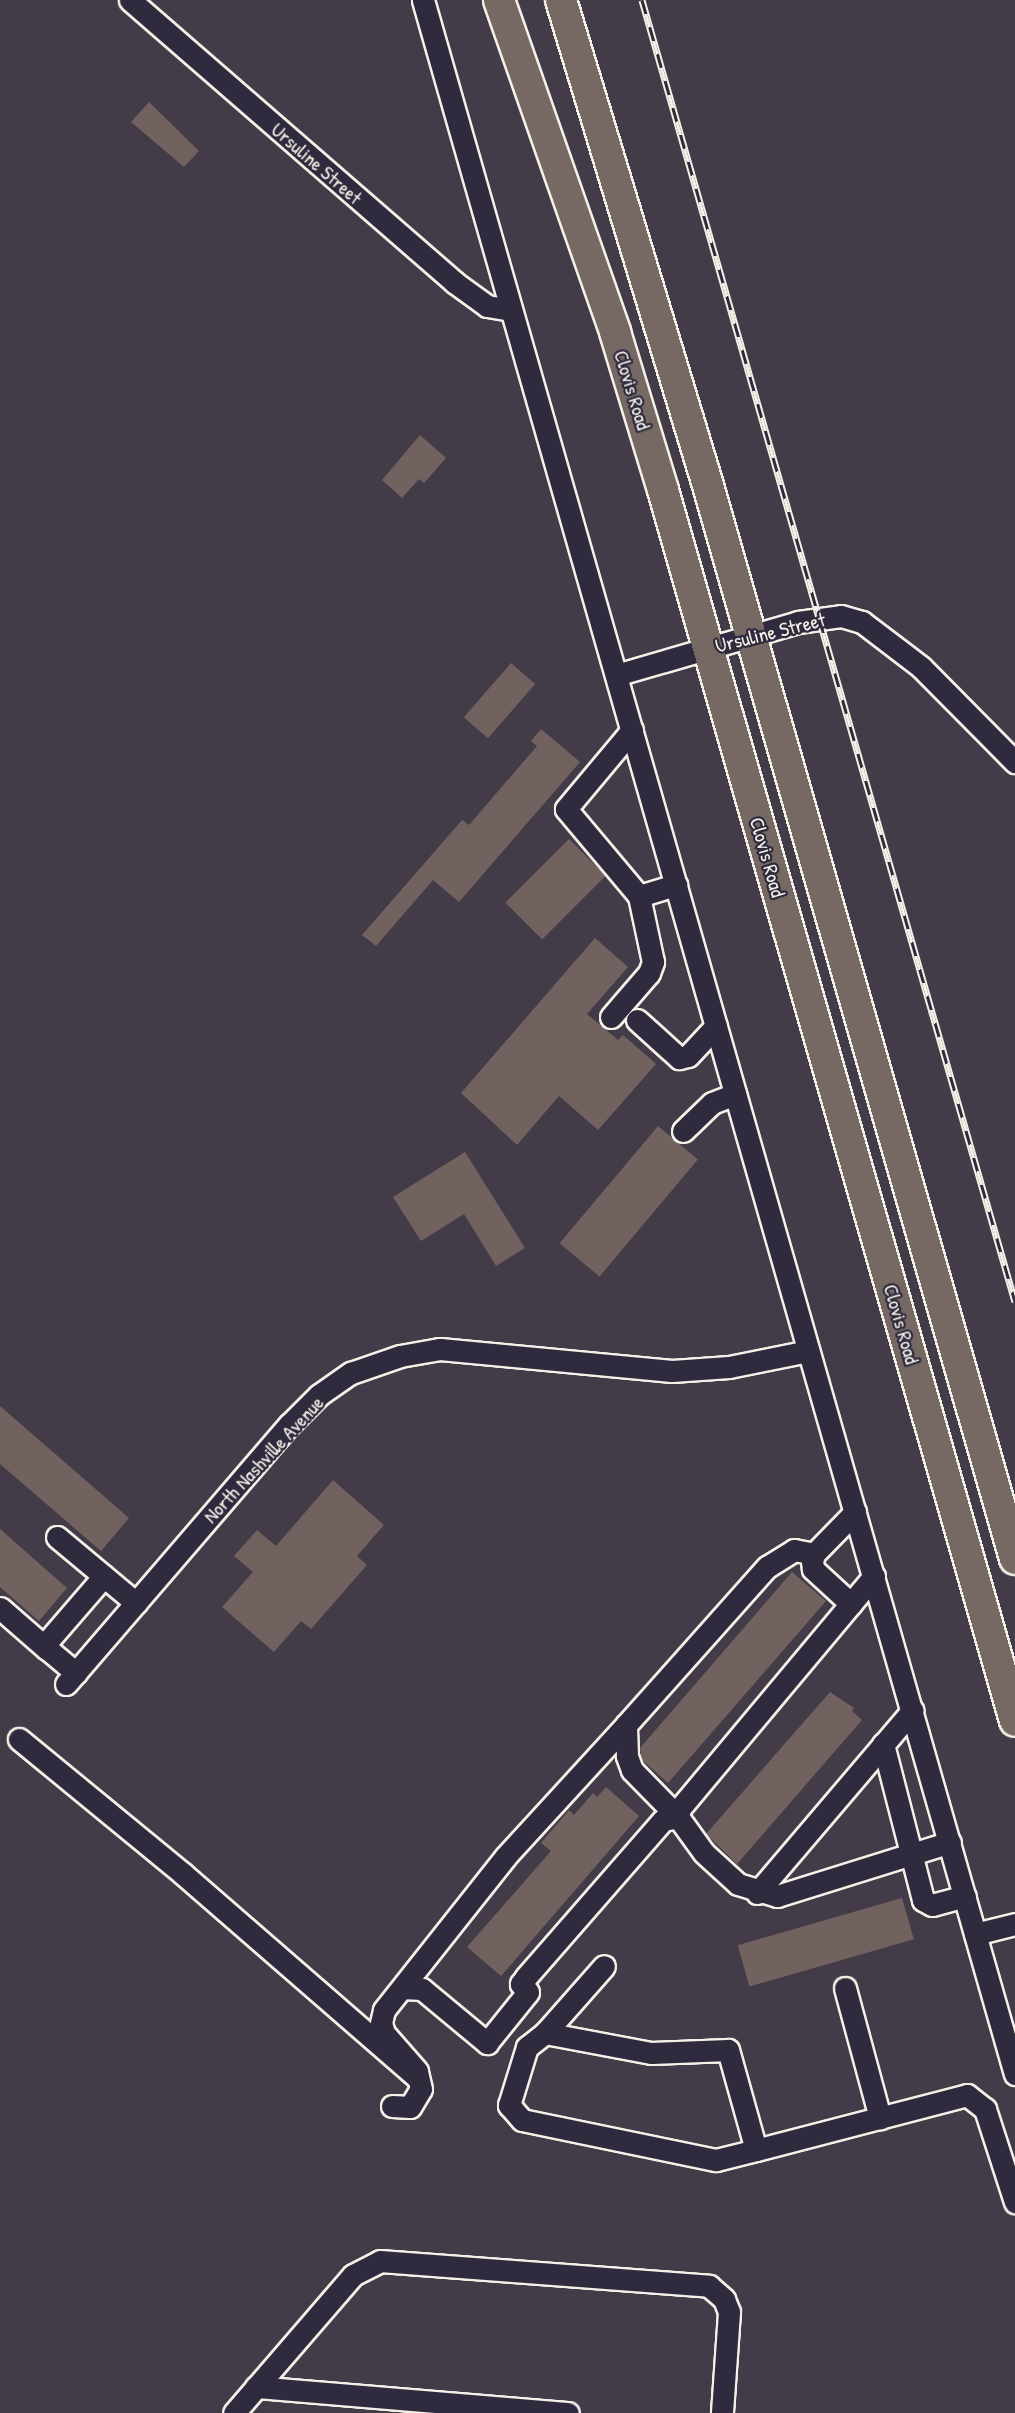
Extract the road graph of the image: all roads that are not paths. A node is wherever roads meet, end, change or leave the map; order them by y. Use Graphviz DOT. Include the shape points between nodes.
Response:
graph roads {
  1 [pos="130,0"];
  2 [pos="423,0"];
  3 [pos="499,0"];
  4 [pos="561,0"];
  5 [pos="511,310"];
  6 [pos="750,637"];
  7 [pos="707,648"];
  8 [pos="616,675"];
  9 [pos="632,730"];
  10 [pos="1015,762"];
  11 [pos="676,885"];
  12 [pos="639,896"];
  13 [pos="611,1017"];
  14 [pos="637,1020"];
  15 [pos="716,1026"];
  16 [pos="735,1094"];
  17 [pos="683,1131"];
  18 [pos="808,1351"];
  19 [pos="855,1512"];
  20 [pos="57,1537"];
  21 [pos="814,1554"];
  22 [pos="1015,1559"];
  23 [pos="104,1576"];
  24 [pos="874,1576"];
  25 [pos="136,1603"];
  26 [pos="851,1604"];
  27 [pos="0,1608"];
  28 [pos="47,1649"];
  29 [pos="913,1710"];
  30 [pos="1015,1721"];
  31 [pos="626,1725"];
  32 [pos="19,1739"];
  33 [pos="884,1744"];
  34 [pos="678,1817"];
  35 [pos="950,1842"];
  36 [pos="913,1855"];
  37 [pos="757,1893"];
  38 [pos="965,1896"];
  39 [pos="1015,1924"];
  40 [pos="975,1934"];
  41 [pos="604,1966"];
  42 [pos="402,1988"];
  43 [pos="845,1988"];
  44 [pos="545,2033"];
  45 [pos="1015,2074"];
  46 [pos="417,2077"];
  47 [pos="392,2106"];
  48 [pos="880,2118"];
  49 [pos="756,2150"];
  50 [pos="1015,2202"];
  51 [pos="256,2387"];
  52 [pos="234,2413"];
  53 [pos="568,2413"];
  54 [pos="722,2413"];
  1 -- 5 [label="street, Ursuline Street" via="454,282 487,306"];
  2 -- 5 [label="street"];
  3 -- 7 [label="highway, Clovis Road" via="615,332"];
  4 -- 6 [label="highway" via="666,341"];
  5 -- 8 [label="street"];
  6 -- 7 [label="street, Ursuline Street"];
  6 -- 10 [label="street, Ursuline Street" via="818,617 841,616 862,622 921,667"];
  6 -- 22 [label="highway"];
  7 -- 8 [label="street, Ursuline Street"];
  7 -- 30 [label="highway, Clovis Road"];
  8 -- 9 [label="street"];
  9 -- 11 [label="street"];
  9 -- 12 [label="street" via="566,809"];
  11 -- 12 [label="street"];
  11 -- 15 [label="street"];
  12 -- 13 [label="street" via="653,962 649,973"];
  14 -- 15 [label="street" via="679,1058 688,1056"];
  15 -- 16 [label="street"];
  16 -- 17 [label="street" via="712,1103"];
  16 -- 18 [label="street"];
  18 -- 19 [label="street"];
  18 -- 25 [label="street, North Nashville Avenue" via="696,1370 458,1349 440,1349 374,1364 351,1373 319,1395 290,1424"];
  19 -- 21 [label="street"];
  19 -- 24 [label="street"];
  20 -- 23 [label="street"];
  21 -- 26 [label="street" via="813,1569"];
  21 -- 31 [label="street" via="794,1550 767,1567"];
  23 -- 25 [label="street"];
  23 -- 28 [label="street" via="47,1642"];
  24 -- 26 [label="street"];
  24 -- 29 [label="street"];
  25 -- 28 [label="street, North Nashville Avenue" via="71,1679"];
  26 -- 34 [label="street" via="680,1808"];
  27 -- 28 [label="street"];
  29 -- 33 [label="street"];
  29 -- 35 [label="street"];
  31 -- 34 [label="street" via="627,1756 632,1770"];
  31 -- 42 [label="street" via="506,1856"];
  32 -- 46 [label="street" via="182,1873"];
  33 -- 36 [label="street"];
  33 -- 37 [label="street"];
  34 -- 37 [label="street" via="704,1853 738,1884"];
  34 -- 42 [label="street" via="663,1820 526,1977 521,1984 528,1992 487,2043 422,1989"];
  35 -- 36 [label="street"];
  35 -- 38 [label="street"];
  36 -- 37 [label="street" via="786,1896"];
  36 -- 38 [label="street" via="928,1904"];
  38 -- 40 [label="street"];
  39 -- 40 [label="street"];
  40 -- 45 [label="street"];
  41 -- 44 [label="street"];
  42 -- 46 [label="street" via="384,2010 381,2023 384,2033 417,2071"];
  43 -- 48 [label="street"];
  44 -- 49 [label="street" via="651,2053 728,2050"];
  44 -- 49 [label="street" via="527,2047 509,2104 522,2120 716,2160"];
  46 -- 47 [label="street" via="421,2090 410,2107"];
  48 -- 49 [label="street"];
  48 -- 50 [label="street" via="968,2095 985,2109"];
  51 -- 52 [label="street"];
  51 -- 53 [label="street"];
  51 -- 54 [label="street" via="353,2276 380,2261 708,2286 724,2299 729,2312"];
}
